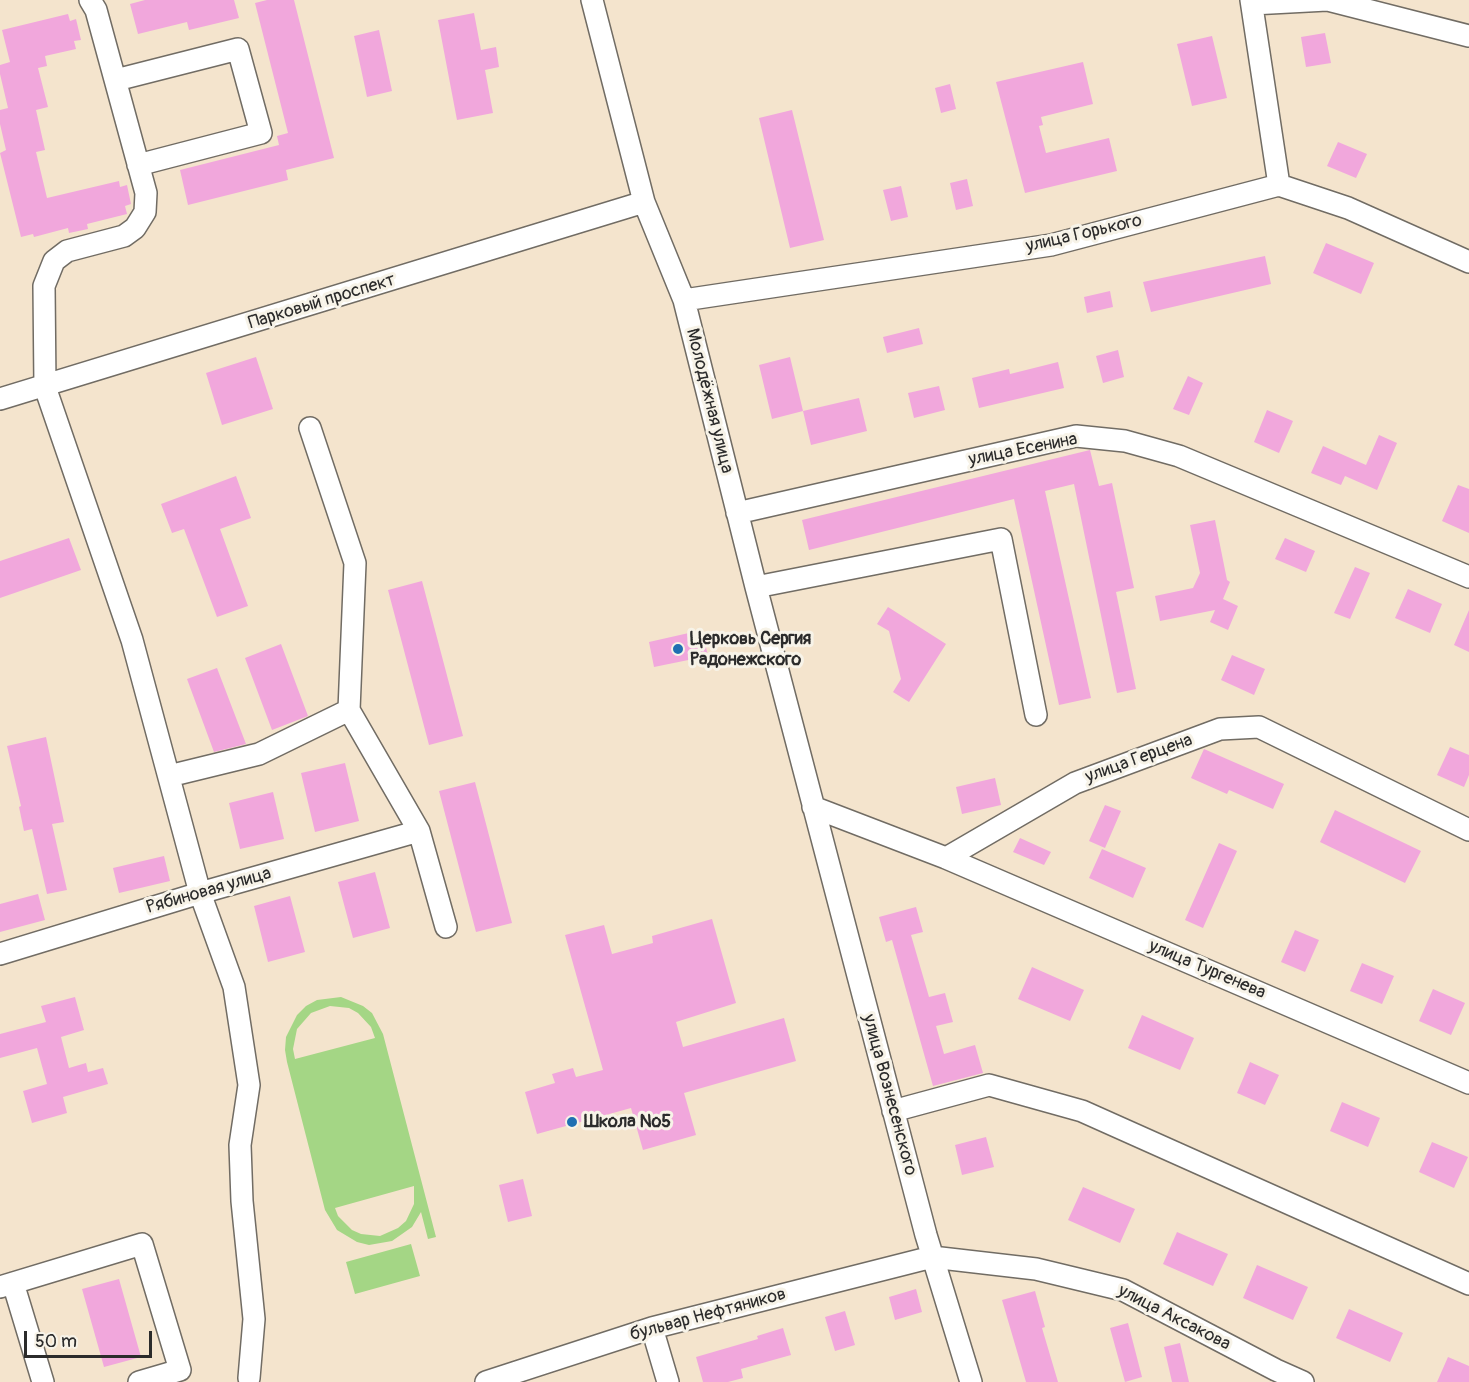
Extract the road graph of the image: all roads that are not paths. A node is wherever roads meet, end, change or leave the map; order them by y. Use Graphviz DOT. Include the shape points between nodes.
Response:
graph roads {
  1 [pos="90,0"];
  2 [pos="592,0"];
  3 [pos="1327,0"];
  4 [pos="1252,2"];
  5 [pos="1469,36"];
  6 [pos="116,80"];
  7 [pos="138,165"];
  8 [pos="1279,185"];
  9 [pos="644,202"];
  10 [pos="1469,262"];
  11 [pos="684,300"];
  12 [pos="45,387"];
  13 [pos="0,399"];
  14 [pos="310,428"];
  15 [pos="737,513"];
  16 [pos="1469,577"];
  17 [pos="756,587"];
  18 [pos="349,710"];
  19 [pos="1036,715"];
  20 [pos="169,776"];
  21 [pos="813,807"];
  22 [pos="1469,830"];
  23 [pos="419,831"];
  24 [pos="946,858"];
  25 [pos="201,893"];
  26 [pos="446,927"];
  27 [pos="0,954"];
  28 [pos="1469,1083"];
  29 [pos="893,1112"];
  30 [pos="932,1257"];
  31 [pos="1469,1284"];
  32 [pos="6,1285"];
  33 [pos="652,1328"];
  34 [pos="1277,1376"];
  35 [pos="249,1378"];
  36 [pos="43,1382"];
  37 [pos="139,1382"];
  38 [pos="486,1382"];
  39 [pos="668,1382"];
  40 [pos="971,1382"];
  41 [pos="1303,1382"];
  1 -- 6 [label="street"];
  2 -- 9 [label="street, Молодёжная улица"];
  3 -- 4 [label="street"];
  3 -- 5 [label="street"];
  4 -- 8 [label="street"];
  6 -- 7 [label="street"];
  6 -- 7 [label="street" via="238,49 261,133"];
  7 -- 12 [label="street" via="146,193 145,212 135,228 124,236 67,251 54,261 44,286"];
  8 -- 10 [label="street" via="1348,208"];
  8 -- 11 [label="street, улица Горького" via="1051,245"];
  9 -- 11 [label="street, Молодёжная улица"];
  9 -- 12 [label="street, Парковый проспект"];
  11 -- 15 [label="street, Молодёжная улица"];
  12 -- 13 [label="street, Парковый проспект"];
  12 -- 20 [label="street" via="132,640"];
  14 -- 18 [label="street" via="355,563"];
  15 -- 16 [label="street, улица Есенина" via="1076,436 1125,441 1179,456"];
  15 -- 17 [label="street, Молодёжная улица"];
  17 -- 19 [label="street" via="1001,539"];
  17 -- 21 [label="street, Молодёжная улица"];
  18 -- 20 [label="street" via="259,754"];
  18 -- 23 [label="street"];
  20 -- 25 [label="street"];
  21 -- 24 [label="street"];
  21 -- 29 [label="street, улица Вознесенского"];
  22 -- 24 [label="street, улица Герцена" via="1259,727 1220,729 1075,783"];
  23 -- 25 [label="street, Рябиновая улица"];
  23 -- 26 [label="street"];
  24 -- 28 [label="street, улица Тургенева"];
  25 -- 27 [label="street, Рябиновая улица"];
  25 -- 35 [label="street" via="234,987 249,1085 240,1145 254,1319"];
  29 -- 30 [label="street, улица Вознесенского"];
  29 -- 31 [label="street" via="989,1085 1082,1111"];
  30 -- 33 [label="street, бульвар Нефтяников"];
  30 -- 34 [label="street, улица Аксакова" via="1036,1269 1123,1290"];
  30 -- 40 [label="street, улица Вознесенского"];
  32 -- 36 [label="street"];
  32 -- 37 [label="street" via="142,1244 180,1370"];
  33 -- 38 [label="street, бульвар Нефтяников"];
  33 -- 39 [label="street"];
  34 -- 41 [label="street, улица Аксакова"];
}
